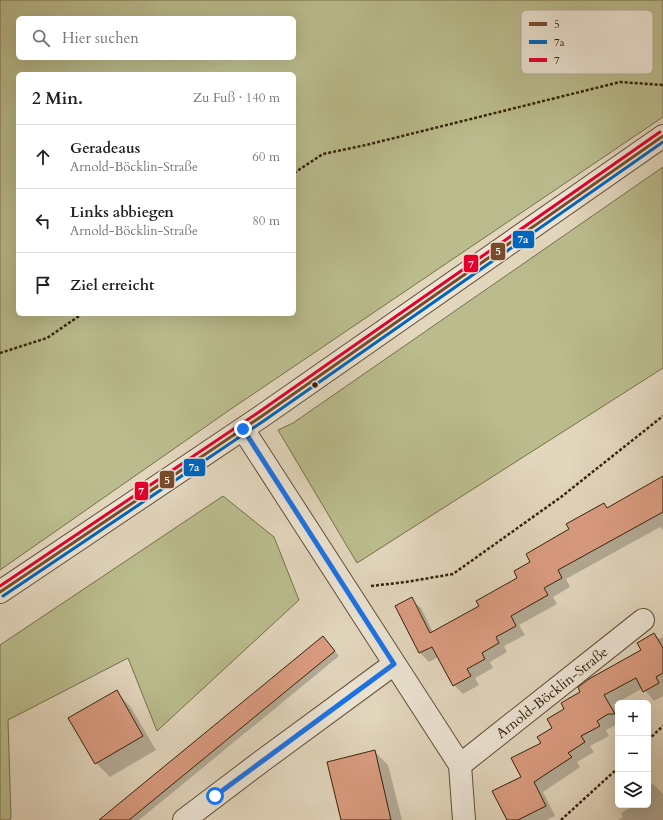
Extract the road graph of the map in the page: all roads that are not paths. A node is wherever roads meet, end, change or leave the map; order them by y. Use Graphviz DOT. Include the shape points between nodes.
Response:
graph roads {
  1 [pos="663,136"];
  2 [pos="663,148"];
  3 [pos="598,183"];
  4 [pos="243,429"];
  5 [pos="0,592"];
  6 [pos="643,620"];
  7 [pos="394,664"];
  8 [pos="460,764"];
  9 [pos="184,820"];
  10 [pos="464,820"];
  1 -- 3 [label="street"];
  2 -- 3 [label="street"];
  3 -- 4 [label="street"];
  4 -- 5 [label="street"];
  4 -- 7 [label="street"];
  6 -- 8 [label="street, Arnold-Böcklin-Straße"];
  7 -- 8 [label="street"];
  7 -- 9 [label="street"];
  8 -- 10 [label="street"];
}
